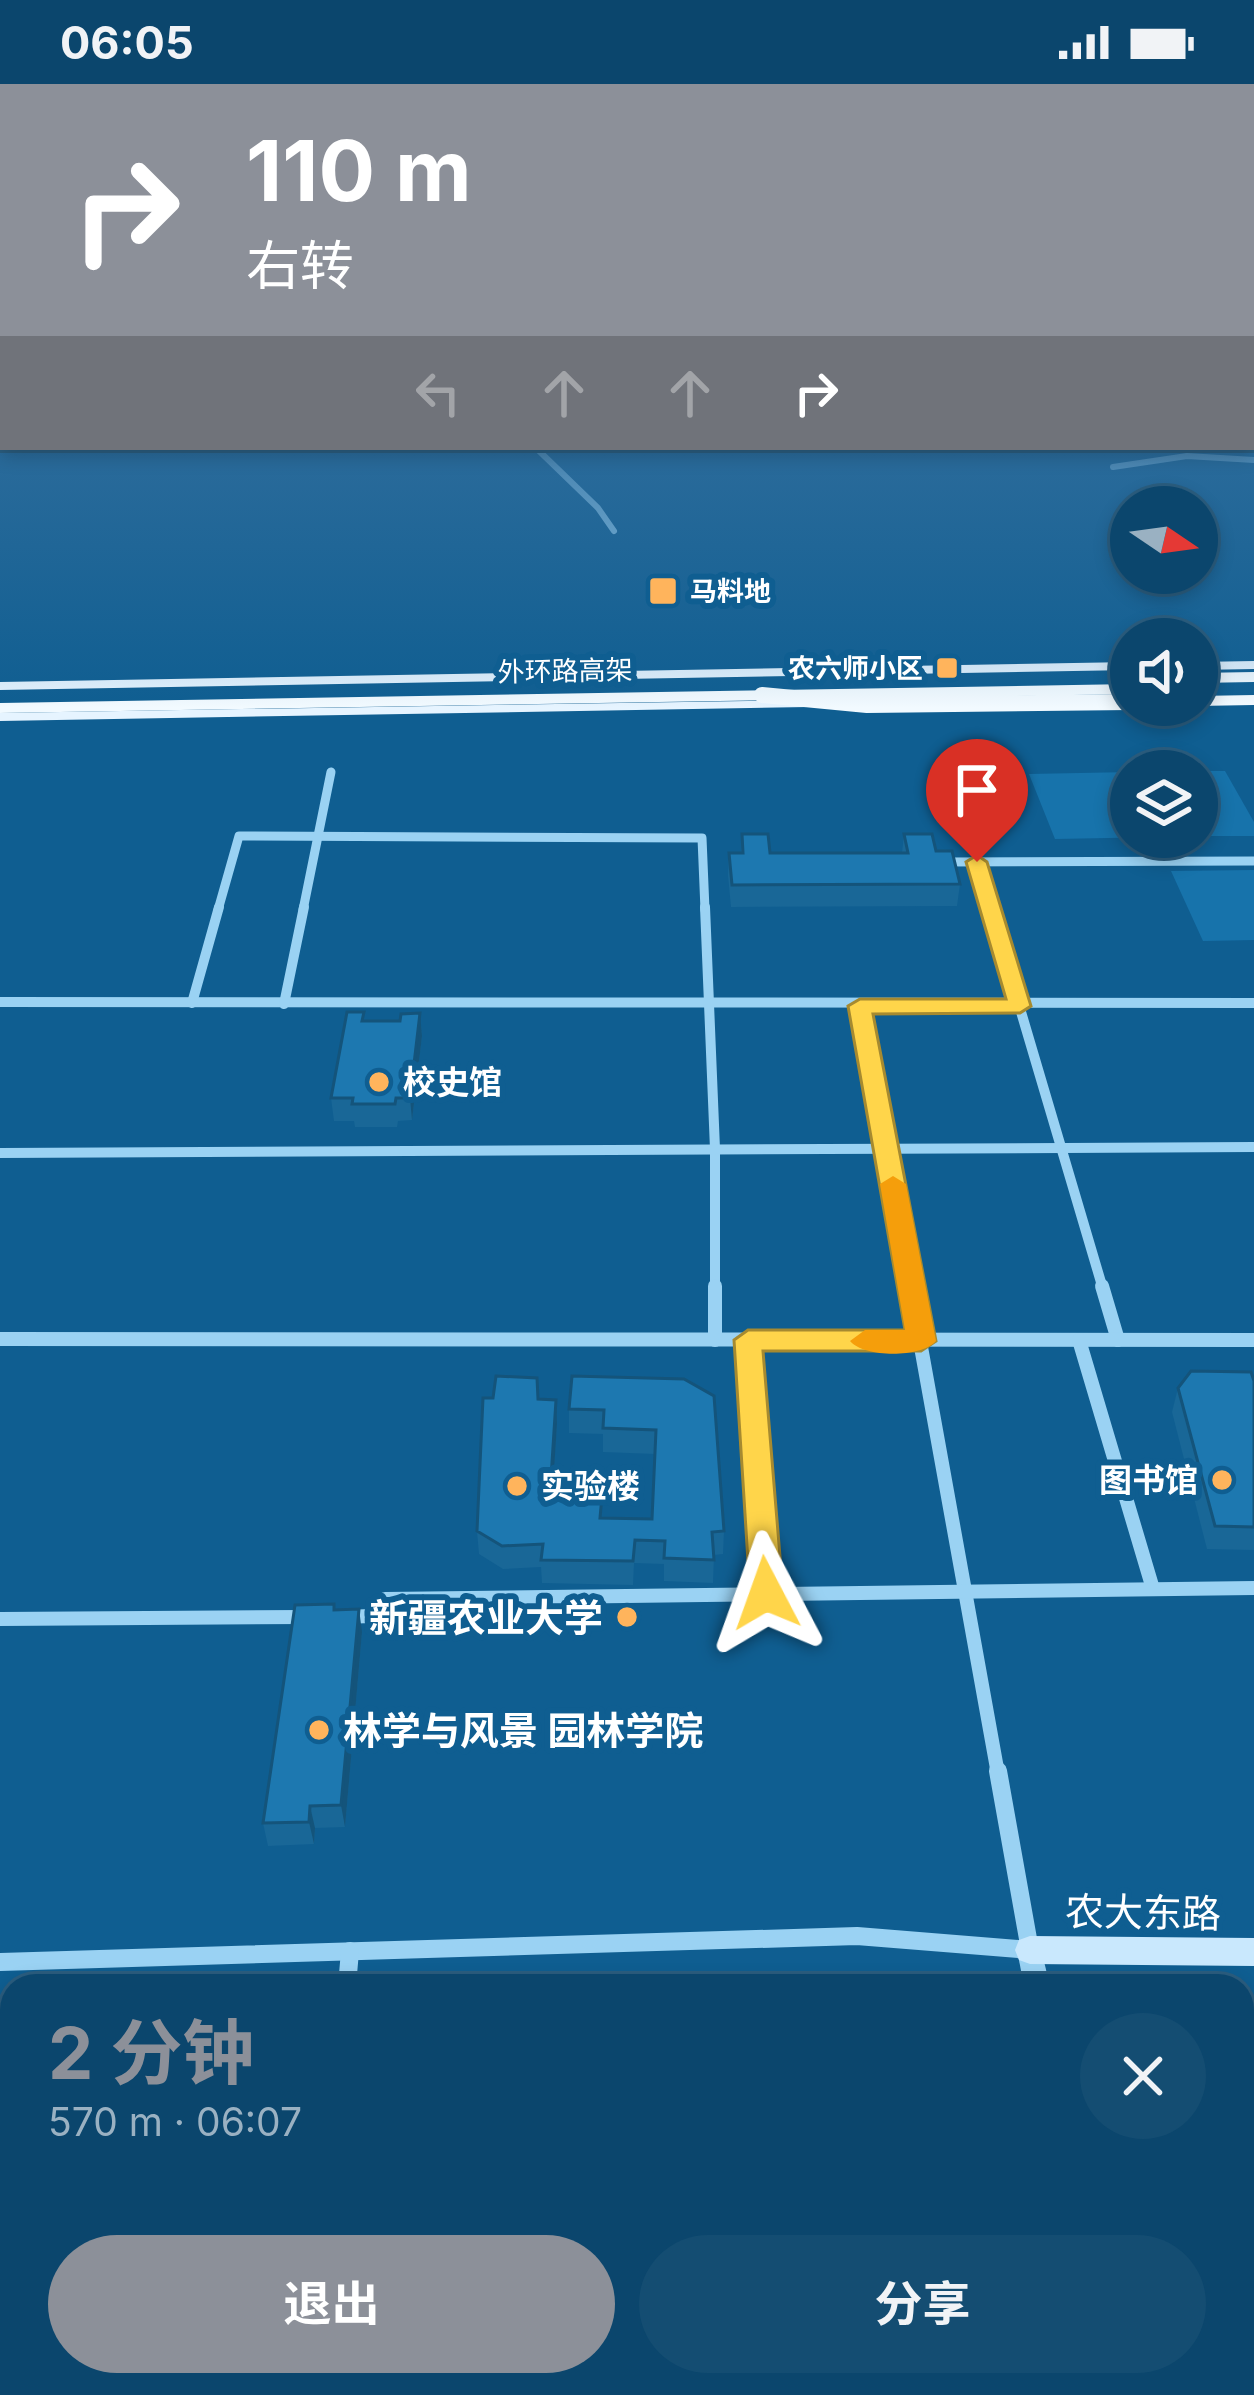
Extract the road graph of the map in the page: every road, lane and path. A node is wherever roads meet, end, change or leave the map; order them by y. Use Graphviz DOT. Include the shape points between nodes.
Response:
graph roads {
  1 [pos="581,492"];
  2 [pos="614,531"];
  3 [pos="1254,665"];
  4 [pos="1110,666"];
  5 [pos="1218,666"];
  6 [pos="1254,677"];
  7 [pos="1218,678"];
  8 [pos="1110,679"];
  9 [pos="1218,688"];
  10 [pos="1254,688"];
  11 [pos="1110,689"];
  12 [pos="0,691"];
  13 [pos="762,695"];
  14 [pos="1254,699"];
  15 [pos="1218,700"];
  16 [pos="1110,702"];
  17 [pos="1110,702"];
  18 [pos="0,712"];
  19 [pos="331,772"];
  20 [pos="320,836"];
  21 [pos="1254,861"];
  22 [pos="937,862"];
  23 [pos="977,862"];
  24 [pos="0,1002"];
  25 [pos="192,1003"];
  26 [pos="1254,1003"];
  27 [pos="284,1004"];
  28 [pos="709,1005"];
  29 [pos="860,1006"];
  30 [pos="1020,1006"];
  31 [pos="1254,1147"];
  32 [pos="1061,1148"];
  33 [pos="715,1149"];
  34 [pos="886,1149"];
  35 [pos="0,1153"];
  36 [pos="0,1339"];
  37 [pos="716,1340"];
  38 [pos="748,1340"];
  39 [pos="1079,1340"];
  40 [pos="1118,1340"];
  41 [pos="1254,1340"];
  42 [pos="921,1341"];
  43 [pos="1154,1588"];
  44 [pos="1254,1588"];
  45 [pos="965,1590"];
  46 [pos="766,1593"];
  47 [pos="0,1619"];
  48 [pos="1030,1950"];
  49 [pos="350,1951"];
  50 [pos="1254,1952"];
  51 [pos="0,1962"];
  52 [pos="347,1974"];
  53 [pos="1035,1974"];
  1 -- 2 [label="street"];
  3 -- 5 [label="main road"];
  4 -- 12 [label="main road"];
  6 -- 7 [label="highway"];
  8 -- 12 [label="highway, 外环路高架"];
  9 -- 10 [label="highway"];
  11 -- 13 [label="highway, 外环路高架, bridge"];
  13 -- 16 [label="highway, bridge" via="867,705"];
  13 -- 18 [label="highway, 外环路高架"];
  14 -- 15 [label="highway"];
  17 -- 18 [label="main road"];
  19 -- 20 [label="street"];
  20 -- 25 [label="street" via="239,836"];
  20 -- 27 [label="street"];
  20 -- 28 [label="street" via="702,838"];
  21 -- 23 [label="street"];
  22 -- 23 [label="street"];
  23 -- 30 [label="street"];
  24 -- 25 [label="street"];
  25 -- 27 [label="street"];
  26 -- 30 [label="street"];
  27 -- 28 [label="street"];
  28 -- 29 [label="street"];
  28 -- 33 [label="street"];
  29 -- 30 [label="street"];
  29 -- 34 [label="street"];
  30 -- 32 [label="street"];
  31 -- 32 [label="street"];
  32 -- 34 [label="street"];
  32 -- 40 [label="street"];
  33 -- 34 [label="street"];
  33 -- 35 [label="street"];
  33 -- 37 [label="street"];
  34 -- 42 [label="street"];
  36 -- 37 [label="street"];
  37 -- 38 [label="street"];
  38 -- 42 [label="street"];
  38 -- 46 [label="street"];
  39 -- 40 [label="street"];
  39 -- 42 [label="street"];
  39 -- 43 [label="street"];
  40 -- 41 [label="street"];
  42 -- 45 [label="street"];
  43 -- 44 [label="street"];
  43 -- 45 [label="street"];
  45 -- 46 [label="street"];
  45 -- 48 [label="street"];
  46 -- 47 [label="street" via="385,1599 371,1616"];
  48 -- 49 [label="street" via="857,1936"];
  48 -- 50 [label="main road, 农大东路"];
  48 -- 53 [label="street"];
  49 -- 51 [label="street"];
  49 -- 52 [label="street"];
}
